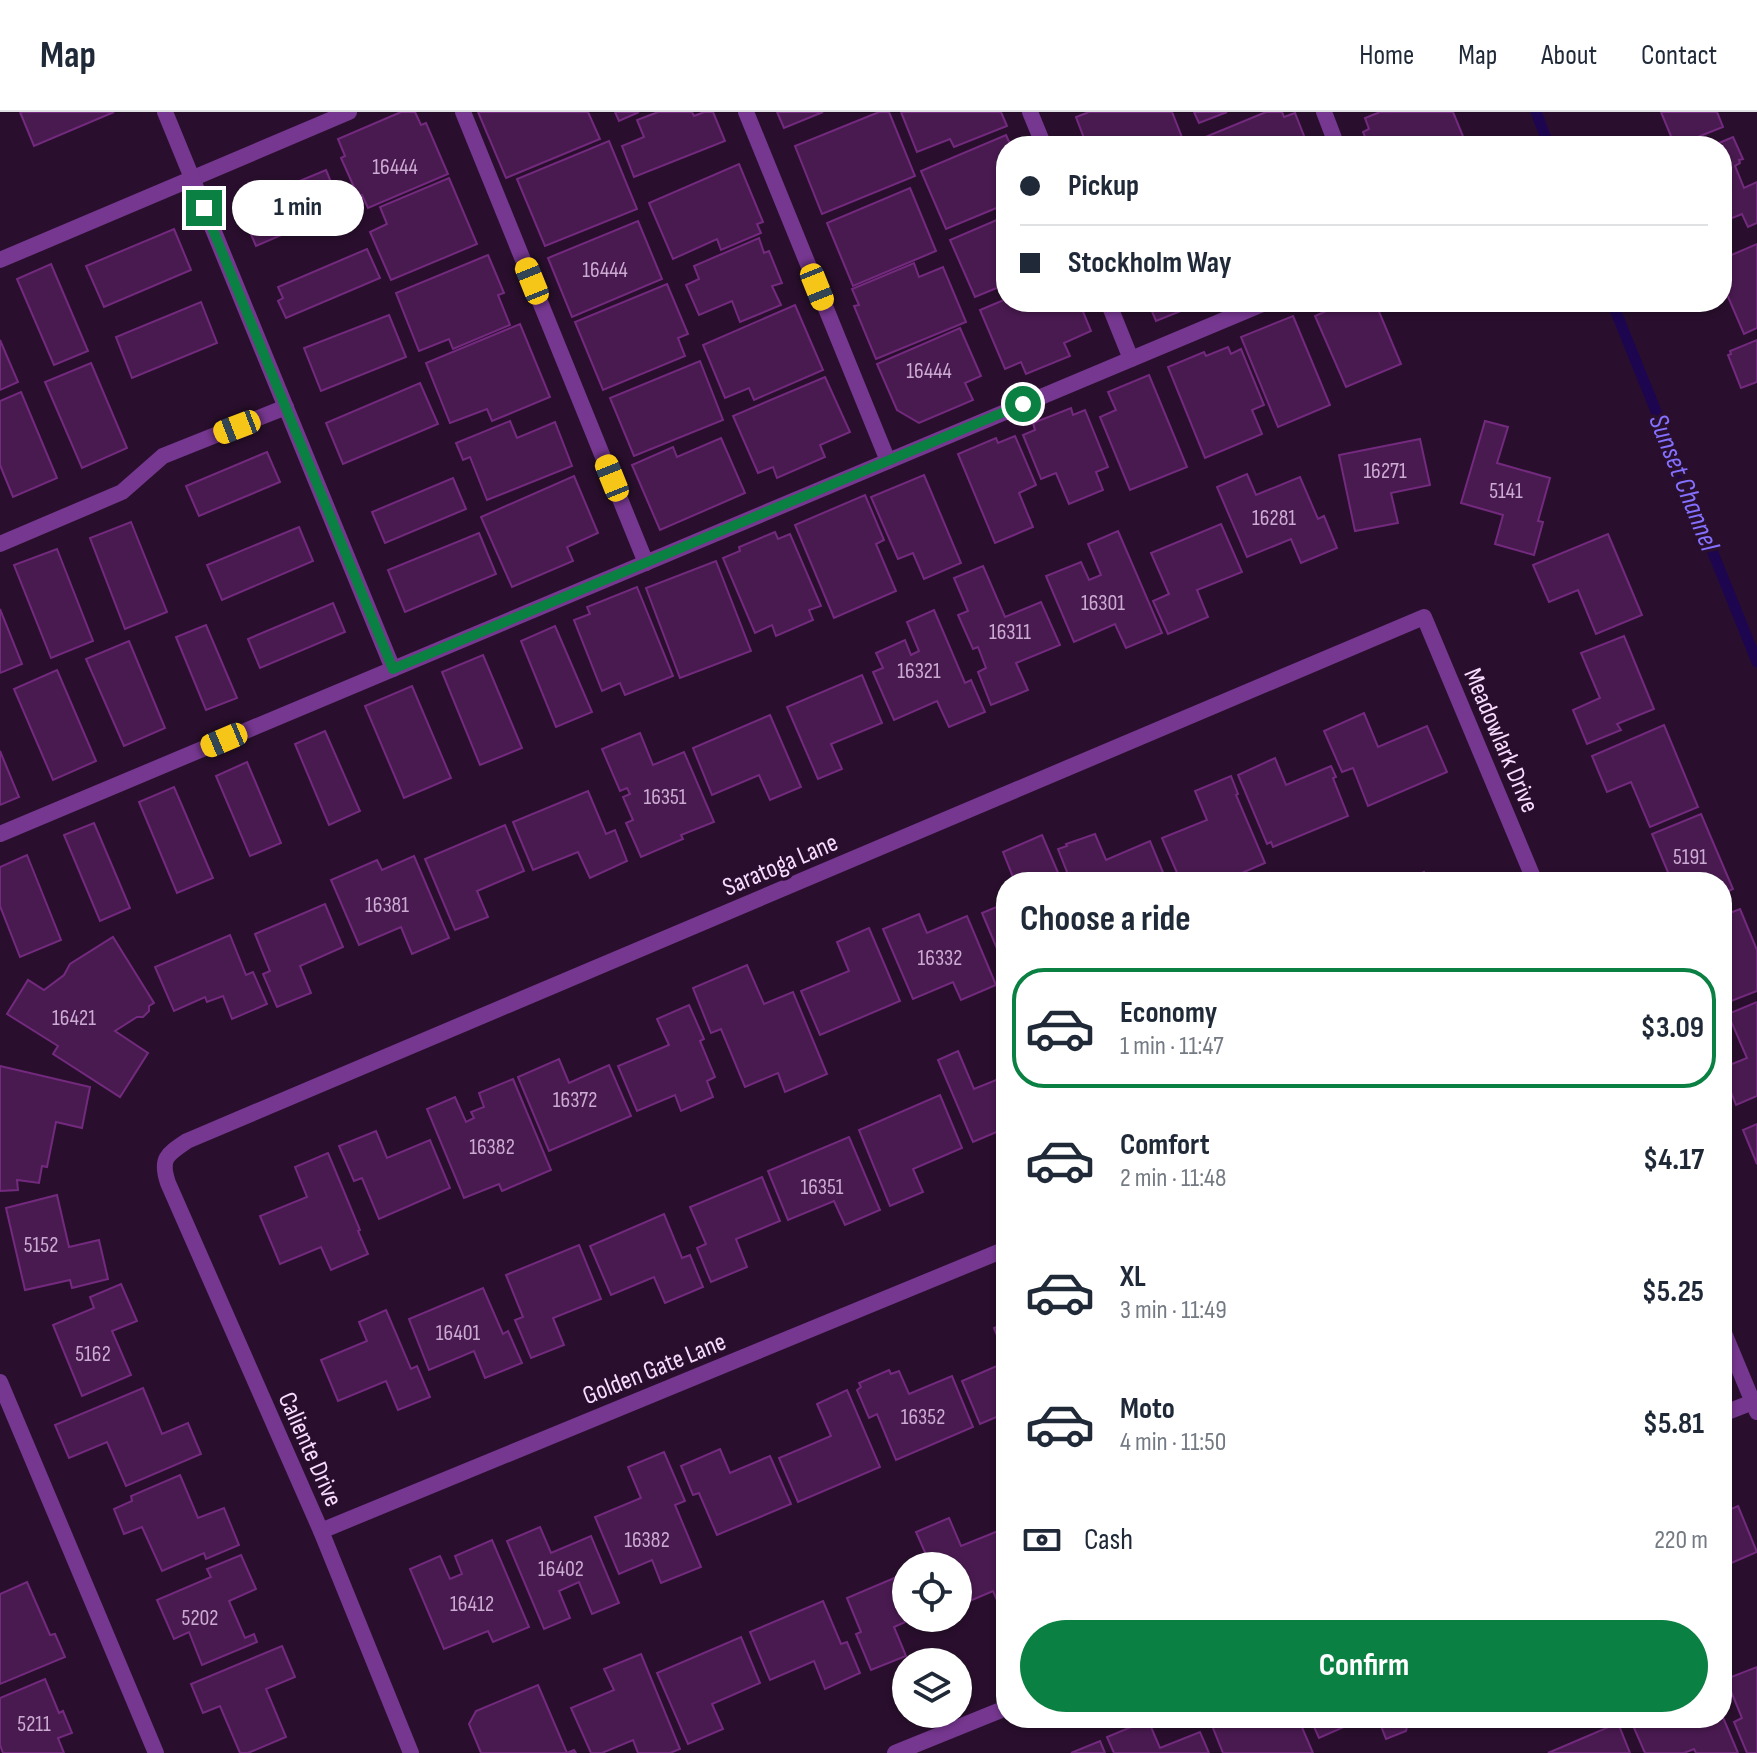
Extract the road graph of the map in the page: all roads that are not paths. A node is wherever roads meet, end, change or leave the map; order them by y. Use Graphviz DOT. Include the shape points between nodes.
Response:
graph roads {
  1 [pos="165,112"];
  2 [pos="349,112"];
  3 [pos="463,112"];
  4 [pos="746,112"];
  5 [pos="1030,112"];
  6 [pos="1324,112"];
  7 [pos="1040,136"];
  8 [pos="1333,136"];
  9 [pos="192,179"];
  10 [pos="0,260"];
  11 [pos="1112,312"];
  12 [pos="1243,312"];
  13 [pos="1131,359"];
  14 [pos="286,407"];
  15 [pos="888,461"];
  16 [pos="0,544"];
  17 [pos="646,563"];
  18 [pos="1424,617"];
  19 [pos="393,669"];
  20 [pos="0,834"];
  21 [pos="1531,872"];
  22 [pos="163,1165"];
  23 [pos="996,1253"];
  24 [pos="1732,1352"];
  25 [pos="0,1382"];
  26 [pos="1755,1407"];
  27 [pos="1732,1412"];
  28 [pos="321,1531"];
  29 [pos="996,1712"];
  30 [pos="156,1753"];
  31 [pos="411,1753"];
  32 [pos="895,1753"];
  1 -- 9 [label="street"];
  2 -- 9 [label="street"];
  3 -- 17 [label="street"];
  4 -- 15 [label="street"];
  5 -- 7 [label="street"];
  6 -- 8 [label="street"];
  9 -- 10 [label="street"];
  9 -- 14 [label="street"];
  11 -- 13 [label="street"];
  12 -- 13 [label="street"];
  13 -- 15 [label="street"];
  14 -- 16 [label="street" via="163,456 122,492"];
  14 -- 19 [label="street"];
  15 -- 17 [label="street"];
  17 -- 19 [label="street"];
  18 -- 21 [label="street, Meadowlark Drive"];
  18 -- 22 [label="street, Saratoga Lane" via="187,1141"];
  19 -- 20 [label="street"];
  22 -- 28 [label="street, Caliente Drive"];
  23 -- 28 [label="street, Golden Gate Lane"];
  24 -- 26 [label="street"];
  25 -- 30 [label="street"];
  26 -- 27 [label="street"];
  28 -- 31 [label="street, Caliente Drive"];
  29 -- 32 [label="street"];
}
